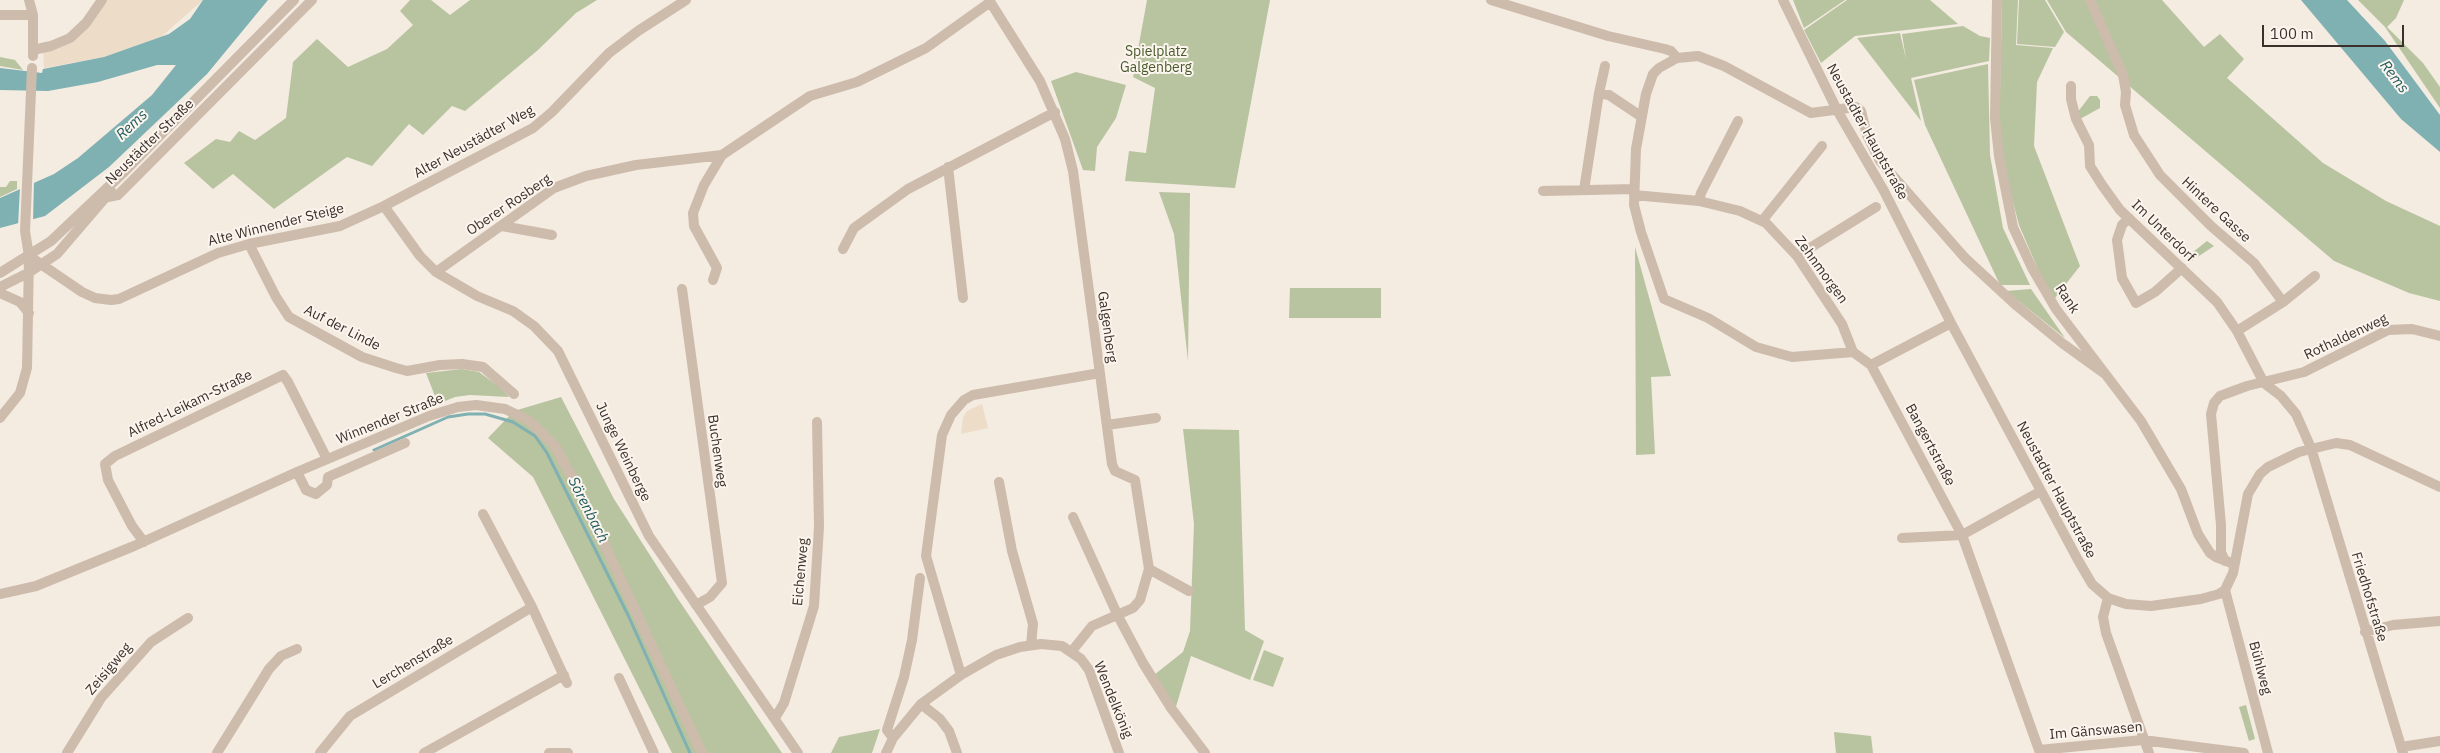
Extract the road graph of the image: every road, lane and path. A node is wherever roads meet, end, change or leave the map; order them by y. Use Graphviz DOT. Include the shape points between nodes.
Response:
graph roads {
  1 [pos="29,0"];
  2 [pos="102,0"];
  3 [pos="294,0"];
  4 [pos="312,0"];
  5 [pos="686,0"];
  6 [pos="1491,0"];
  7 [pos="1783,0"];
  8 [pos="1997,0"];
  9 [pos="2090,0"];
  10 [pos="989,1"];
  11 [pos="0,15"];
  12 [pos="33,15"];
  13 [pos="248,48"];
  14 [pos="256,56"];
  15 [pos="1677,58"];
  16 [pos="1605,66"];
  17 [pos="32,70"];
  18 [pos="2071,86"];
  19 [pos="1599,93"];
  20 [pos="200,96"];
  21 [pos="210,104"];
  22 [pos="1837,110"];
  23 [pos="1054,112"];
  24 [pos="1642,117"];
  25 [pos="1738,121"];
  26 [pos="1822,146"];
  27 [pos="722,154"];
  28 [pos="948,167"];
  29 [pos="124,172"];
  30 [pos="1584,190"];
  31 [pos="1543,191"];
  32 [pos="1634,192"];
  33 [pos="108,197"];
  34 [pos="1699,201"];
  35 [pos="384,206"];
  36 [pos="1876,207"];
  37 [pos="2129,218"];
  38 [pos="1762,221"];
  39 [pos="502,226"];
  40 [pos="552,235"];
  41 [pos="249,244"];
  42 [pos="843,249"];
  43 [pos="29,256"];
  44 [pos="1798,256"];
  45 [pos="42,265"];
  46 [pos="2182,268"];
  47 [pos="436,272"];
  48 [pos="0,273"];
  49 [pos="28,273"];
  50 [pos="2315,276"];
  51 [pos="713,280"];
  52 [pos="0,287"];
  53 [pos="682,289"];
  54 [pos="0,294"];
  55 [pos="963,298"];
  56 [pos="2283,302"];
  57 [pos="29,312"];
  58 [pos="1951,323"];
  59 [pos="2237,331"];
  60 [pos="2440,336"];
  61 [pos="1853,352"];
  62 [pos="1871,364"];
  63 [pos="1100,373"];
  64 [pos="2106,374"];
  65 [pos="2264,383"];
  66 [pos="514,394"];
  67 [pos="0,418"];
  68 [pos="1156,418"];
  69 [pos="817,422"];
  70 [pos="1107,425"];
  71 [pos="405,443"];
  72 [pos="2311,448"];
  73 [pos="327,459"];
  74 [pos="297,472"];
  75 [pos="999,482"];
  76 [pos="2440,487"];
  77 [pos="2041,491"];
  78 [pos="484,514"];
  79 [pos="1072,517"];
  80 [pos="1962,535"];
  81 [pos="1902,538"];
  82 [pos="144,542"];
  83 [pos="2230,563"];
  84 [pos="1149,569"];
  85 [pos="920,578"];
  86 [pos="937,589"];
  87 [pos="2225,590"];
  88 [pos="1189,591"];
  89 [pos="0,594"];
  90 [pos="918,598"];
  91 [pos="2108,598"];
  92 [pos="696,605"];
  93 [pos="532,607"];
  94 [pos="1118,616"];
  95 [pos="188,618"];
  96 [pos="2440,622"];
  97 [pos="2365,632"];
  98 [pos="1031,645"];
  99 [pos="297,649"];
  100 [pos="1072,652"];
  101 [pos="961,675"];
  102 [pos="619,678"];
  103 [pos="921,704"];
  104 [pos="775,718"];
  105 [pos="893,738"];
  106 [pos="2143,740"];
  107 [pos="2440,741"];
  108 [pos="2103,748"];
  109 [pos="2039,750"];
  110 [pos="2402,750"];
  111 [pos="67,753"];
  112 [pos="216,753"];
  113 [pos="320,753"];
  114 [pos="424,753"];
  115 [pos="550,753"];
  116 [pos="568,753"];
  117 [pos="654,753"];
  118 [pos="702,753"];
  119 [pos="798,753"];
  120 [pos="886,753"];
  121 [pos="957,753"];
  122 [pos="1119,753"];
  123 [pos="1205,753"];
  124 [pos="2149,753"];
  125 [pos="2244,753"];
  126 [pos="2268,753"];
  1 -- 12 [label="street"];
  2 -- 12 [label="street" via="70,38 36,51"];
  3 -- 13 [label="street, Neustädter Straße"];
  4 -- 14 [label="street, Neustädter Straße"];
  5 -- 35 [label="street, Alter Neustädter Weg" via="608,53 533,128"];
  6 -- 15 [label="street" via="1608,36 1665,49"];
  7 -- 22 [label="street, Neustadter Hauptstraße"];
  8 -- 64 [label="street, Rank" via="1995,118 1999,156 2014,227 2032,268 2056,309"];
  9 -- 56 [label="street, Hintere Gasse" via="2124,75 2125,106 2134,135 2160,175 2254,263"];
  10 -- 23 [label="street, Galgenberg" via="1040,81"];
  10 -- 27 [label="street, Oberer Rosberg" via="926,48 857,82 810,96"];
  11 -- 12 [label="street"];
  13 -- 14 [label="street"];
  13 -- 20 [label="street, Neustädter Straße"];
  14 -- 21 [label="street, Neustädter Straße"];
  15 -- 22 [label="street" via="1710,59 1811,113"];
  15 -- 24 [label="street" via="1653,74"];
  16 -- 19 [label="street"];
  17 -- 43 [label="street" via="25,231"];
  18 -- 37 [label="street, Im Unterdorf" via="2076,119 2089,145 2090,166 2115,204"];
  19 -- 24 [label="street" via="1609,95"];
  19 -- 30 [label="street"];
  20 -- 21 [label="street, Neustädter Straße"];
  20 -- 29 [label="street, Neustädter Straße"];
  21 -- 33 [label="street, Neustädter Straße" via="118,195"];
  22 -- 58 [label="street, Neustadter Hauptstraße"];
  22 -- 64 [label="street" via="1856,107 1861,111 1867,135 1880,161 1965,258 2017,306"];
  23 -- 28 [label="street"];
  23 -- 63 [label="street, Galgenberg" via="1073,171"];
  24 -- 32 [label="street" via="1636,148"];
  25 -- 34 [label="street"];
  26 -- 38 [label="street"];
  27 -- 39 [label="street, Oberer Rosberg" via="636,165 586,176 554,188"];
  27 -- 51 [label="street, Oberer Rosberg" via="693,213 694,226 718,268"];
  28 -- 42 [label="street" via="908,189 854,228"];
  28 -- 55 [label="street"];
  29 -- 33 [label="street, Neustädter Straße"];
  29 -- 43 [label="street, Neustädter Straße" via="51,241"];
  30 -- 31 [label="street, Zehnmorgen"];
  30 -- 32 [label="street, Zehnmorgen"];
  32 -- 34 [label="street, Zehnmorgen"];
  32 -- 61 [label="street" via="1635,215 1664,299 1708,318 1756,347 1792,357"];
  33 -- 45 [label="street, Neustädter Straße" via="57,254"];
  34 -- 38 [label="street, Zehnmorgen" via="1740,210"];
  35 -- 41 [label="street, Alte Winnender Steige" via="340,226"];
  35 -- 47 [label="street, Junge Weinberge" via="420,256"];
  36 -- 44 [label="street"];
  37 -- 46 [label="street, Im Unterdorf"];
  37 -- 46 [label="street" via="2122,225 2117,240 2122,278 2136,303 2155,292"];
  38 -- 44 [label="street, Zehnmorgen"];
  39 -- 40 [label="street"];
  39 -- 47 [label="street, Oberer Rosberg"];
  41 -- 45 [label="street, Alte Winnender Steige" via="218,253 111,300 82,292"];
  41 -- 66 [label="street, Auf der Linde" via="289,317 362,357 407,371 440,365 483,367"];
  43 -- 45 [label="street"];
  43 -- 48 [label="street, Neustädter Straße"];
  43 -- 49 [label="street"];
  44 -- 61 [label="street, Zehnmorgen" via="1842,324"];
  45 -- 49 [label="street, Neustädter Straße"];
  46 -- 59 [label="street, Im Unterdorf" via="2217,302"];
  47 -- 92 [label="street, Junge Weinberge" via="477,296 513,311 558,350 649,536"];
  49 -- 52 [label="street, Neustädter Straße"];
  49 -- 57 [label="street"];
  50 -- 56 [label="street"];
  53 -- 92 [label="street, Buchenweg" via="722,583 710,597"];
  54 -- 57 [label="street" via="20,302"];
  56 -- 59 [label="street"];
  57 -- 67 [label="street" via="25,381 20,393"];
  58 -- 62 [label="street"];
  58 -- 77 [label="street, Neustadter Hauptstraße"];
  59 -- 65 [label="street, Im Unterdorf"];
  60 -- 65 [label="street, Rothaldenweg" via="2412,328 2388,330 2304,372"];
  61 -- 62 [label="street, Bangertstraße"];
  62 -- 80 [label="street, Bangertstraße"];
  63 -- 70 [label="street"];
  63 -- 86 [label="street, Galgenberg" via="973,395 951,415 942,435 926,556"];
  64 -- 83 [label="street, Rank" via="2141,421 2176,481 2198,534 2210,553"];
  65 -- 72 [label="street, Friedhofstraße" via="2296,414"];
  65 -- 83 [label="street, Rothaldenweg" via="2220,396 2211,414 2221,552"];
  68 -- 70 [label="street"];
  69 -- 104 [label="street, Eichenweg" via="819,527 814,606 784,702"];
  70 -- 84 [label="street" via="1115,471 1135,480"];
  71 -- 74 [label="street" via="328,477 323,490 316,494 306,490"];
  72 -- 76 [label="street" via="2336,443 2350,445"];
  72 -- 83 [label="street" via="2278,460 2254,482"];
  72 -- 97 [label="street, Friedhofstraße"];
  73 -- 74 [label="street, Winnender Straße"];
  73 -- 82 [label="street, Alfred-Leikam-Straße" via="282,375 115,456 105,464 108,480"];
  73 -- 118 [label="street, Winnender Straße" via="458,407 505,409 530,421 555,446 579,490"];
  74 -- 82 [label="street, Winnender Straße"];
  75 -- 98 [label="street" via="1012,551 1034,624"];
  77 -- 80 [label="street"];
  77 -- 91 [label="street, Neustadter Hauptstraße" via="2092,584"];
  78 -- 93 [label="street"];
  79 -- 94 [label="street"];
  80 -- 81 [label="street"];
  80 -- 109 [label="street, Bangertstraße"];
  82 -- 89 [label="street, Winnender Straße" via="36,586"];
  83 -- 87 [label="street" via="2230,583"];
  84 -- 88 [label="street"];
  84 -- 94 [label="street" via="1140,600"];
  85 -- 90 [label="street"];
  86 -- 90 [label="street" via="924,592"];
  86 -- 101 [label="street, Galgenberg"];
  87 -- 91 [label="street, Neustadter Hauptstraße" via="2201,599 2151,606 2126,604"];
  87 -- 126 [label="street, Bühlweg"];
  90 -- 105 [label="street" via="904,677 887,730"];
  91 -- 106 [label="street" via="2104,616 2106,633"];
  92 -- 104 [label="street, Junge Weinberge"];
  93 -- 113 [label="street, Lerchenstraße" via="350,716"];
  93 -- 114 [label="street" via="565,679"];
  94 -- 100 [label="street" via="1092,626"];
  94 -- 123 [label="street" via="1171,708"];
  95 -- 111 [label="street, Zeisigweg" via="151,642 101,698"];
  96 -- 97 [label="street" via="2393,625"];
  97 -- 110 [label="street, Friedhofstraße"];
  98 -- 100 [label="street, Wendelkönig" via="1062,646"];
  98 -- 101 [label="street, Wendelkönig" via="996,655"];
  99 -- 112 [label="street" via="281,656 269,669"];
  100 -- 122 [label="street, Wendelkönig" via="1089,670"];
  101 -- 103 [label="street, Wendelkönig"];
  102 -- 117 [label="street"];
  103 -- 105 [label="street, Wendelkönig"];
  103 -- 121 [label="street" via="949,730"];
  104 -- 119 [label="street, Junge Weinberge"];
  105 -- 120 [label="street, Wendelkönig"];
  106 -- 108 [label="street, Im Gänswasen"];
  106 -- 124 [label="street"];
  106 -- 125 [label="street, Im Gänswasen"];
  107 -- 110 [label="street"];
  108 -- 109 [label="street, Im Gänswasen"];
  115 -- 116 [label="street"];
}
